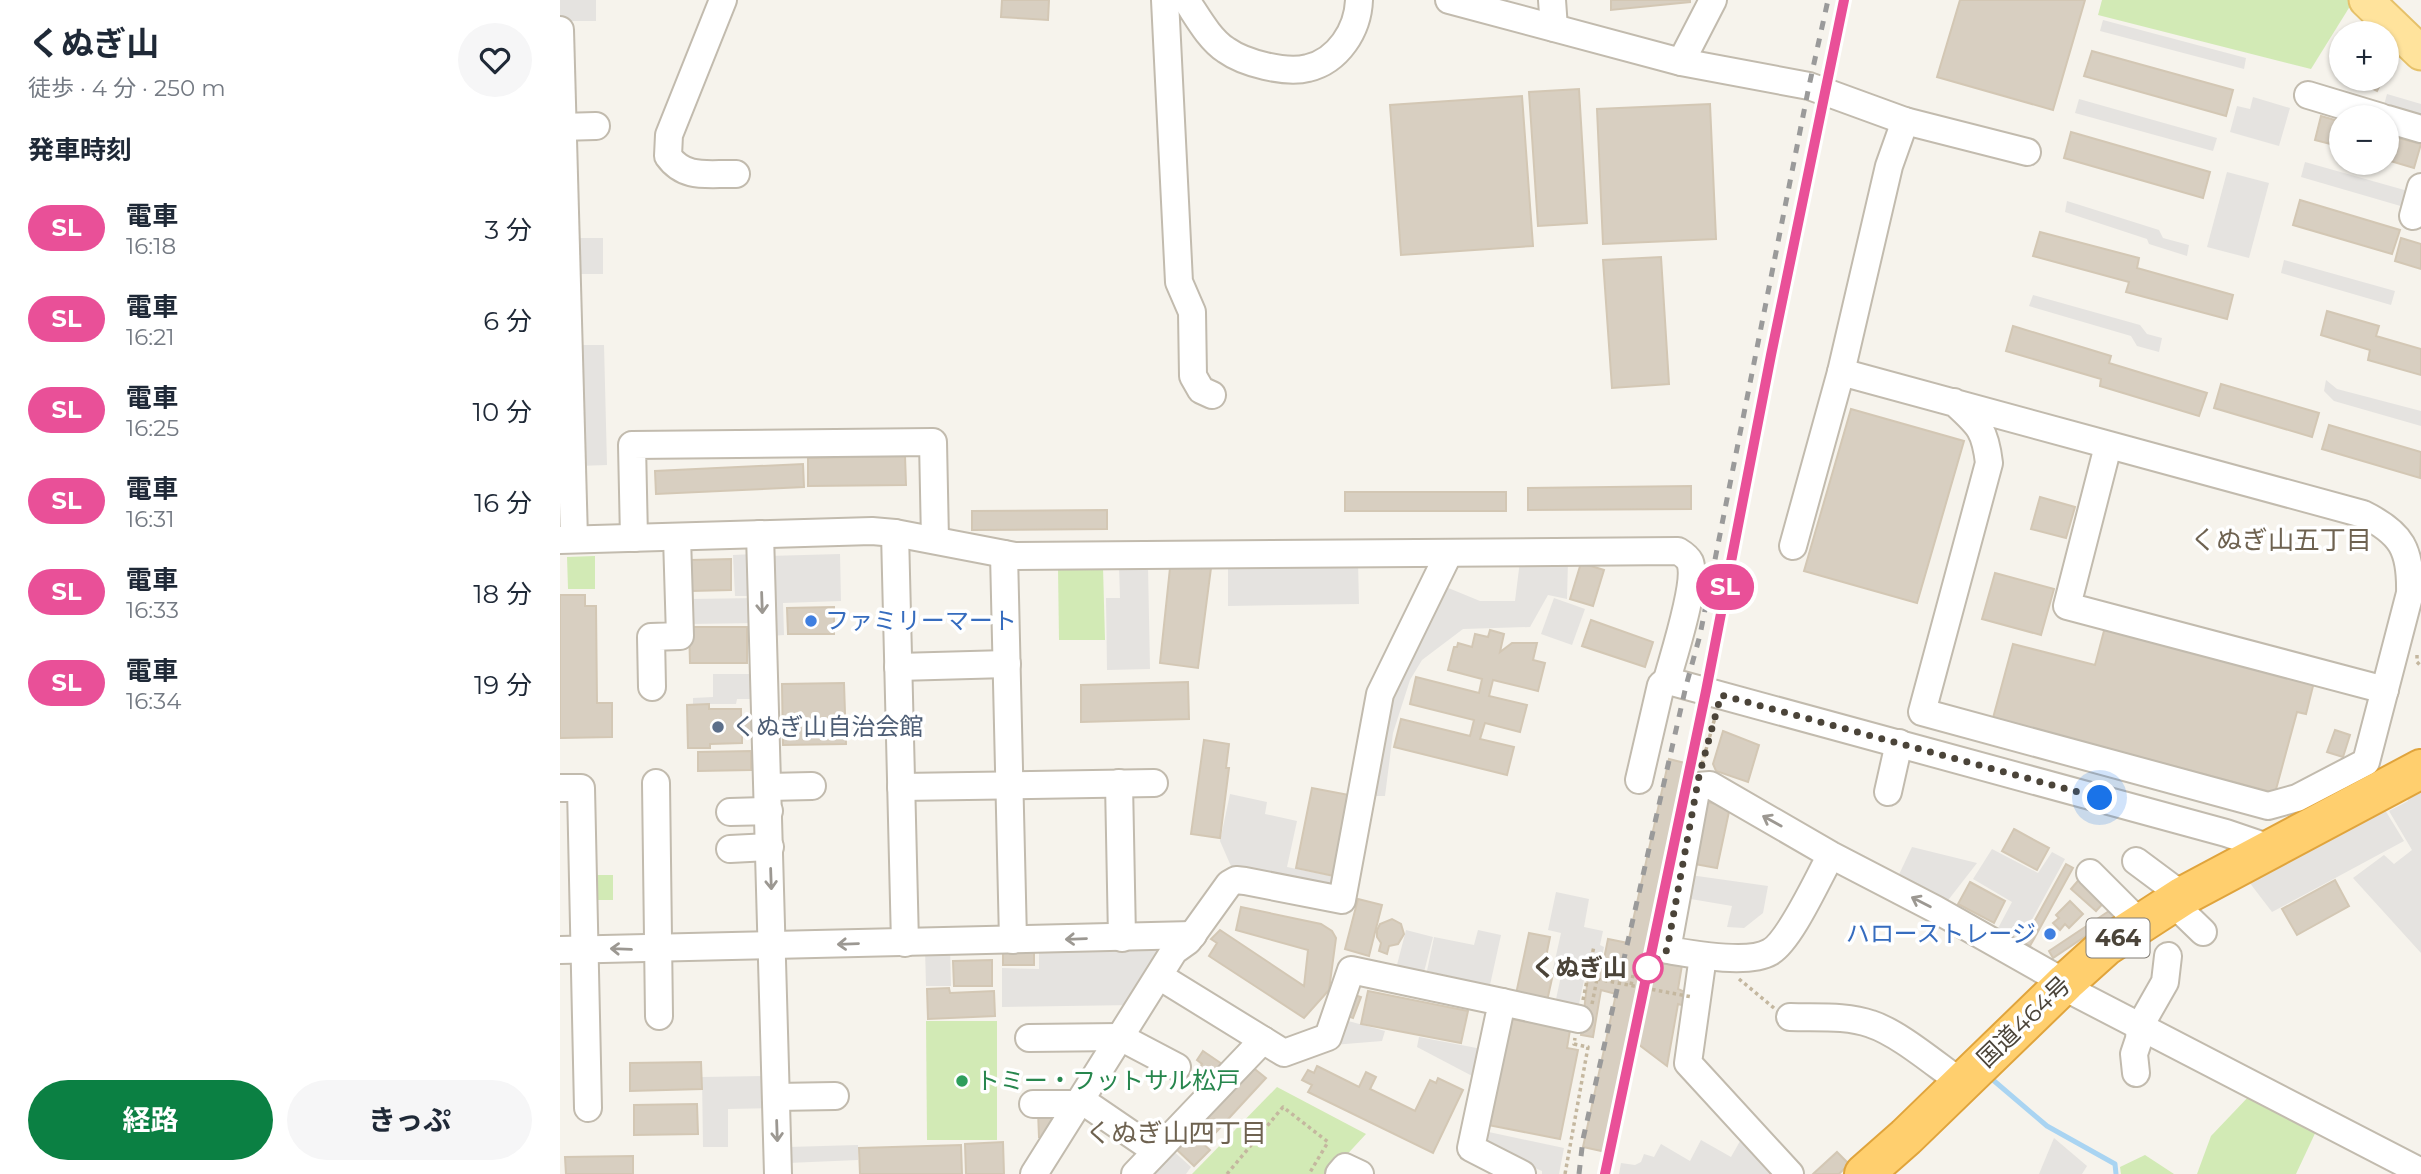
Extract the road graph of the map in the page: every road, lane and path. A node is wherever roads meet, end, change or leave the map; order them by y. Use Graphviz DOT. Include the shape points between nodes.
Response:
graph roads {
  1 [pos="723,0"];
  2 [pos="1165,0"];
  3 [pos="1186,0"];
  4 [pos="1359,0"];
  5 [pos="1449,0"];
  6 [pos="1552,0"];
  7 [pos="1713,0"];
  8 [pos="2366,0"];
  9 [pos="1554,28"];
  10 [pos="560,30"];
  11 [pos="2421,54"];
  12 [pos="1681,62"];
  13 [pos="2308,95"];
  14 [pos="2341,105"];
  15 [pos="1905,121"];
  16 [pos="2399,123"];
  17 [pos="596,126"];
  18 [pos="561,127"];
  19 [pos="2421,129"];
  20 [pos="2027,152"];
  21 [pos="736,174"];
  22 [pos="564,342"];
  23 [pos="1841,372"];
  24 [pos="1212,395"];
  25 [pos="1954,402"];
  26 [pos="2108,446"];
  27 [pos="895,533"];
  28 [pos="760,534"];
  29 [pos="677,537"];
  30 [pos="634,538"];
  31 [pos="567,539"];
  32 [pos="935,540"];
  33 [pos="1793,546"];
  34 [pos="1449,553"];
  35 [pos="1004,554"];
  36 [pos="1007,664"];
  37 [pos="898,667"];
  38 [pos="1667,680"];
  39 [pos="652,687"];
  40 [pos="2385,690"];
  41 [pos="1713,693"];
  42 [pos="1899,743"];
  43 [pos="2421,769"];
  44 [pos="1639,780"];
  45 [pos="1698,781"];
  46 [pos="656,783"];
  47 [pos="1119,783"];
  48 [pos="1154,783"];
  49 [pos="1010,785"];
  50 [pos="812,786"];
  51 [pos="901,787"];
  52 [pos="560,788"];
  53 [pos="1888,792"];
  54 [pos="769,799"];
  55 [pos="730,812"];
  56 [pos="770,847"];
  57 [pos="2270,848"];
  58 [pos="730,849"];
  59 [pos="1831,855"];
  60 [pos="2136,861"];
  61 [pos="2090,873"];
  62 [pos="2178,899"];
  63 [pos="2140,923"];
  64 [pos="2203,932"];
  65 [pos="1193,935"];
  66 [pos="1122,937"];
  67 [pos="1013,940"];
  68 [pos="905,943"];
  69 [pos="1594,946"];
  70 [pos="773,947"];
  71 [pos="659,949"];
  72 [pos="560,950"];
  73 [pos="586,950"];
  74 [pos="1708,956"];
  75 [pos="2168,956"];
  76 [pos="1633,975"];
  77 [pos="1159,976"];
  78 [pos="1597,979"];
  79 [pos="2064,984"];
  80 [pos="1631,985"];
  81 [pos="1692,996"];
  82 [pos="1502,1002"];
  83 [pos="659,1016"];
  84 [pos="1790,1017"];
  85 [pos="1579,1019"];
  86 [pos="2140,1027"];
  87 [pos="1120,1037"];
  88 [pos="1029,1038"];
  89 [pos="1263,1040"];
  90 [pos="1177,1067"];
  91 [pos="2136,1073"];
  92 [pos="1962,1083"];
  93 [pos="835,1096"];
  94 [pos="776,1097"];
  95 [pos="1079,1103"];
  96 [pos="1033,1104"];
  97 [pos="589,1108"];
  98 [pos="1150,1147"];
  99 [pos="2421,1172"];
  100 [pos="778,1174"];
  101 [pos="1034,1174"];
  102 [pos="1135,1174"];
  103 [pos="1227,1174"];
  104 [pos="1309,1174"];
  105 [pos="1339,1174"];
  106 [pos="1360,1174"];
  107 [pos="1522,1174"];
  108 [pos="1565,1174"];
  109 [pos="1790,1174"];
  110 [pos="1864,1174"];
  1 -- 21 [label="street" via="669,135 668,156 688,173"];
  2 -- 24 [label="street" via="1179,282 1192,312 1193,376 1201,390"];
  3 -- 4 [label="street" via="1224,50 1253,64 1305,69 1340,49 1352,29"];
  5 -- 9 [label="street"];
  6 -- 9 [label="street"];
  7 -- 12 [label="street"];
  8 -- 11 [label="main road"];
  9 -- 12 [label="street"];
  10 -- 18 [label="street"];
  12 -- 15 [label="street" via="1809,86"];
  13 -- 14 [label="street"];
  15 -- 20 [label="street"];
  15 -- 23 [label="street" via="1889,166"];
  16 -- 19 [label="street"];
  17 -- 18 [label="street"];
  18 -- 22 [label="street"];
  22 -- 31 [label="street"];
  23 -- 25 [label="street"];
  23 -- 33 [label="street"];
  25 -- 26 [label="street"];
  25 -- 40 [label="street" via="1978,423 1989,463 1922,712 2268,806 2297,798 2366,762"];
  26 -- 40 [label="street" via="2363,514 2386,525 2403,545 2410,567 2410,593"];
  26 -- 40 [label="street" via="2067,606"];
  27 -- 28 [label="street"];
  27 -- 32 [label="street"];
  27 -- 37 [label="street"];
  28 -- 29 [label="street"];
  28 -- 54 [label="street, one-way"];
  29 -- 30 [label="street"];
  29 -- 39 [label="street" via="680,636 651,637"];
  30 -- 31 [label="street"];
  30 -- 32 [label="street" via="632,446 933,442"];
  32 -- 35 [label="street"];
  34 -- 35 [label="street"];
  34 -- 38 [label="street" via="1678,551 1690,563 1691,573"];
  34 -- 65 [label="street" via="1380,694 1342,900 1236,880 1224,888"];
  35 -- 36 [label="street"];
  36 -- 37 [label="street"];
  36 -- 49 [label="street"];
  37 -- 51 [label="street"];
  38 -- 41 [label="street"];
  38 -- 44 [label="street" via="1661,685"];
  41 -- 42 [label="street"];
  41 -- 45 [label="path"];
  42 -- 53 [label="street"];
  42 -- 57 [label="street"];
  43 -- 57 [label="highway, 国道464号 / 464"];
  59 -- 45 [label="street, one-way"];
  45 -- 74 [label="street" via="1667,950"];
  46 -- 71 [label="street"];
  47 -- 48 [label="street"];
  47 -- 49 [label="street"];
  47 -- 66 [label="street"];
  49 -- 51 [label="street"];
  49 -- 67 [label="street"];
  50 -- 54 [label="street"];
  51 -- 68 [label="street"];
  52 -- 73 [label="street" via="582,788"];
  54 -- 55 [label="street"];
  54 -- 56 [label="street"];
  56 -- 58 [label="street"];
  56 -- 70 [label="street, one-way"];
  57 -- 62 [label="highway, 国道464号 / 464"];
  59 -- 74 [label="street" via="1783,940 1772,951 1760,957"];
  79 -- 59 [label="street, one-way"];
  60 -- 62 [label="street"];
  61 -- 63 [label="street"];
  62 -- 63 [label="highway, 国道464号 / 464"];
  62 -- 64 [label="street"];
  63 -- 79 [label="highway, 国道464号 / 464"];
  65 -- 66 [label="street"];
  65 -- 77 [label="street" via="1174,951"];
  66 -- 67 [label="street, one-way"];
  67 -- 68 [label="street"];
  68 -- 70 [label="street, one-way"];
  69 -- 85 [label="path"];
  70 -- 71 [label="street"];
  70 -- 94 [label="street"];
  71 -- 73 [label="street, one-way"];
  71 -- 83 [label="street"];
  72 -- 73 [label="street"];
  73 -- 97 [label="street"];
  74 -- 84 [label="path"];
  74 -- 109 [label="street" via="1688,1063"];
  75 -- 86 [label="street" via="2165,982"];
  76 -- 80 [label="path"];
  77 -- 87 [label="street"];
  77 -- 89 [label="street"];
  78 -- 80 [label="path, bridge"];
  79 -- 86 [label="street"];
  79 -- 92 [label="highway, 国道464号 / 464"];
  80 -- 81 [label="path, bridge"];
  82 -- 85 [label="street"];
  82 -- 89 [label="street" via="1351,970 1328,1037 1284,1053"];
  82 -- 107 [label="street" via="1471,1148"];
  84 -- 92 [label="street" via="1869,1023"];
  85 -- 108 [label="path" via="1574,1044 1588,1047"];
  86 -- 91 [label="street" via="2134,1054"];
  86 -- 99 [label="street"];
  87 -- 88 [label="street"];
  87 -- 90 [label="street"];
  87 -- 95 [label="street"];
  89 -- 102 [label="street"];
  92 -- 110 [label="highway, 国道464号 / 464"];
  93 -- 94 [label="street"];
  94 -- 100 [label="street, one-way"];
  95 -- 96 [label="street"];
  95 -- 98 [label="street"];
  95 -- 101 [label="street"];
  103 -- 104 [label="path" via="1283,1107 1328,1142"];
  105 -- 106 [label="street" via="1345,1167"];
}
